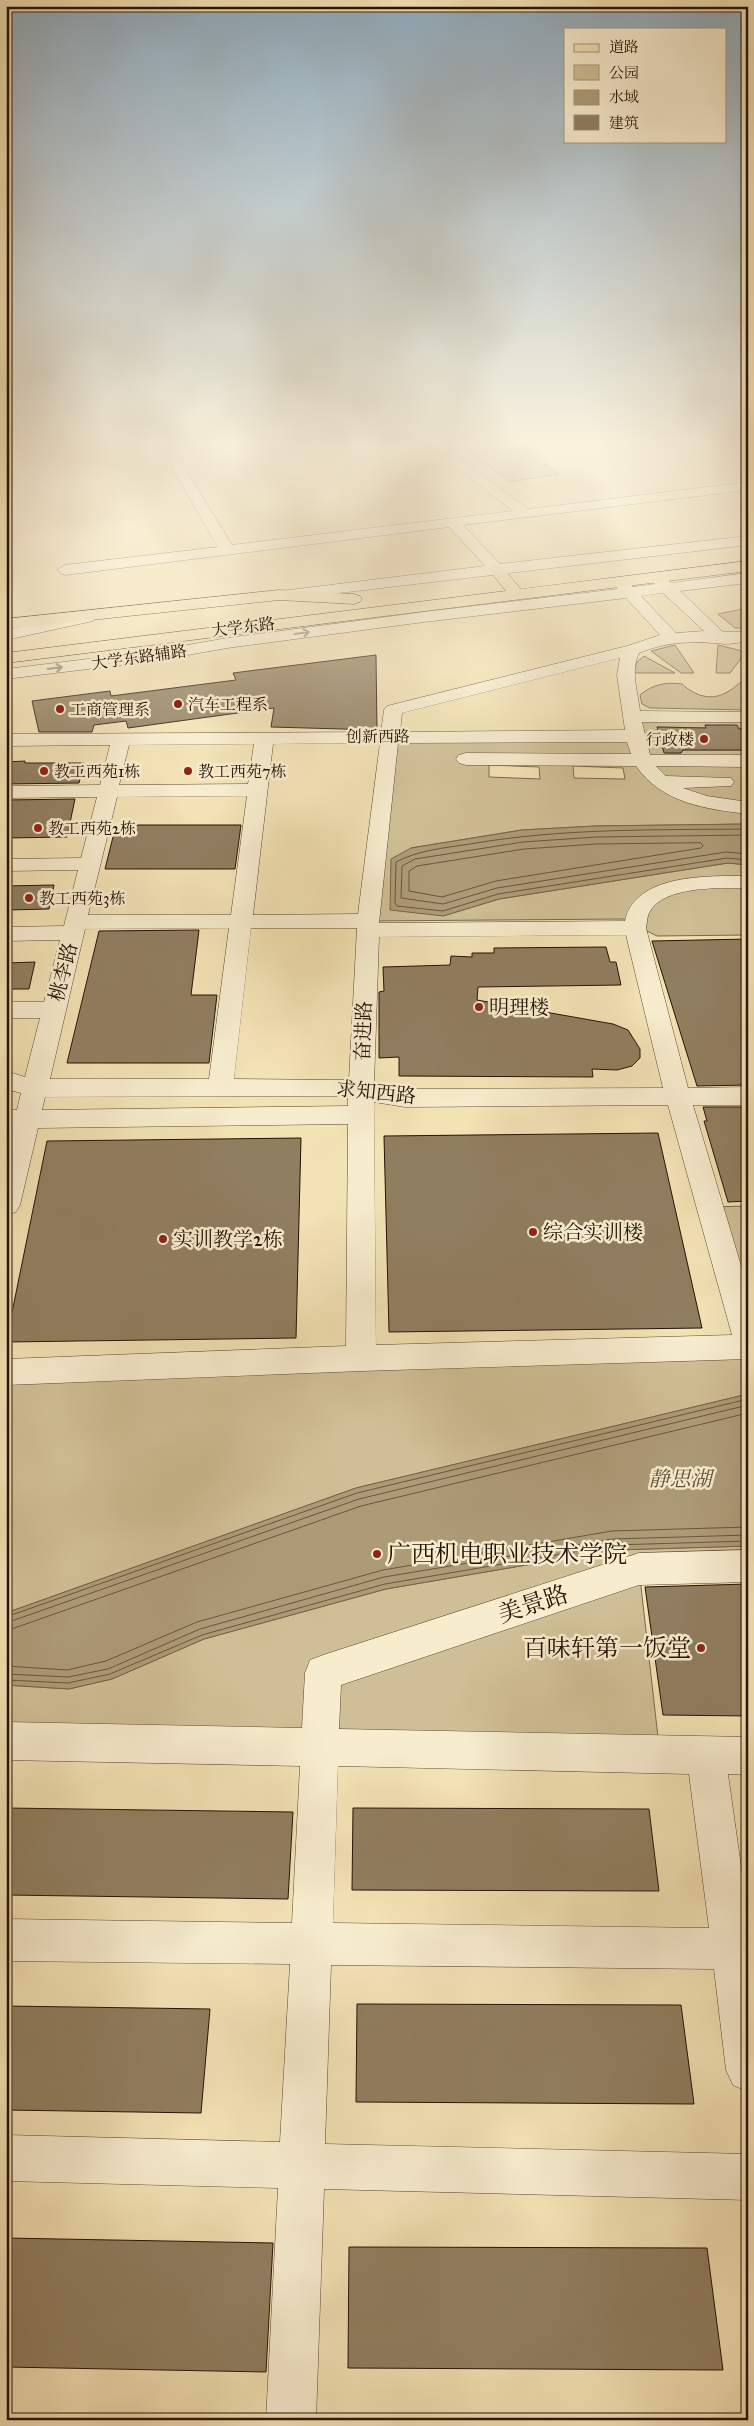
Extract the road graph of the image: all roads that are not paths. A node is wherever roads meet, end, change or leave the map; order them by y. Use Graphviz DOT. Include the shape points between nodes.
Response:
graph roads {
  1 [pos="186,555"];
  2 [pos="483,555"];
  3 [pos="616,555"];
  4 [pos="740,555"];
  5 [pos="748,566"];
  6 [pos="496,569"];
  7 [pos="66,570"];
  8 [pos="748,578"];
  9 [pos="663,583"];
  10 [pos="512,588"];
  11 [pos="624,588"];
  12 [pos="279,595"];
  13 [pos="354,599"];
  14 [pos="105,614"];
  15 [pos="6,624"];
  16 [pos="6,635"];
  17 [pos="719,637"];
  18 [pos="748,637"];
  19 [pos="672,638"];
  20 [pos="6,639"];
  21 [pos="227,643"];
  22 [pos="748,645"];
  23 [pos="87,648"];
  24 [pos="632,650"];
  25 [pos="6,658"];
  26 [pos="6,674"];
  27 [pos="632,716"];
  28 [pos="748,717"];
  29 [pos="391,736"];
  30 [pos="636,736"];
  31 [pos="264,737"];
  32 [pos="120,739"];
  33 [pos="6,740"];
  34 [pos="466,759"];
  35 [pos="643,761"];
  36 [pos="741,780"];
  37 [pos="661,782"];
  38 [pos="257,790"];
  39 [pos="108,791"];
  40 [pos="6,792"];
  41 [pos="90,864"];
  42 [pos="6,865"];
  43 [pos="748,882"];
  44 [pos="240,921"];
  45 [pos="367,926"];
  46 [pos="74,928"];
  47 [pos="635,928"];
  48 [pos="6,934"];
  49 [pos="6,1010"];
  50 [pos="53,1010"];
  51 [pos="6,1080"];
  52 [pos="34,1088"];
  53 [pos="220,1088"];
  54 [pos="678,1096"];
  55 [pos="748,1096"];
  56 [pos="361,1103"];
  57 [pos="16,1119"];
  58 [pos="6,1205"];
  59 [pos="748,1340"];
  60 [pos="748,1347"];
  61 [pos="361,1358"];
  62 [pos="6,1372"];
  63 [pos="748,1566"];
  64 [pos="6,1742"];
  65 [pos="321,1749"];
  66 [pos="706,1755"];
  67 [pos="748,1756"];
  68 [pos="6,1940"];
  69 [pos="312,1942"];
  70 [pos="740,1949"];
  71 [pos="748,2070"];
  72 [pos="6,2158"];
  73 [pos="302,2166"];
  74 [pos="748,2177"];
  75 [pos="292,2420"];
  1 -- 7 [label="street"];
  2 -- 6 [label="street"];
  3 -- 6 [label="street"];
  4 -- 10 [label="main road, 大学东路"];
  5 -- 9 [label="main road"];
  6 -- 10 [label="main road"];
  6 -- 12 [label="street"];
  8 -- 9 [label="street, 大学东路辅路"];
  9 -- 11 [label="street, 大学东路辅路"];
  9 -- 17 [label="street"];
  10 -- 11 [label="main road, 大学东路"];
  10 -- 13 [label="main road, 大学东路"];
  10 -- 23 [label="main road, 大学东路"];
  11 -- 19 [label="street"];
  21 -- 11 [label="street, 大学东路辅路, one-way"];
  12 -- 13 [label="main road"];
  12 -- 14 [label="main road"];
  13 -- 20 [label="main road, 大学东路"];
  14 -- 15 [label="main road"];
  14 -- 16 [label="street"];
  17 -- 18 [label="street"];
  17 -- 19 [label="street"];
  17 -- 22 [label="street"];
  19 -- 24 [label="street"];
  21 -- 23 [label="main road"];
  26 -- 21 [label="street, 大学东路辅路, one-way" via="154,656"];
  23 -- 25 [label="main road, 大学东路"];
  24 -- 27 [label="street" via="625,664"];
  24 -- 29 [label="street, 奋进路" via="393,710"];
  27 -- 28 [label="street"];
  27 -- 30 [label="street"];
  29 -- 30 [label="street, 创新西路"];
  29 -- 31 [label="street, 创新西路"];
  29 -- 45 [label="street, 奋进路"];
  30 -- 35 [label="street"];
  31 -- 32 [label="street, 创新西路"];
  31 -- 38 [label="street"];
  32 -- 33 [label="street, 创新西路"];
  32 -- 39 [label="street, 桃李路"];
  34 -- 35 [label="street"];
  35 -- 36 [label="street"];
  35 -- 37 [label="street"];
  36 -- 37 [label="street"];
  36 -- 37 [label="street" via="700,801 683,796"];
  38 -- 39 [label="street"];
  38 -- 44 [label="street"];
  39 -- 40 [label="street"];
  39 -- 41 [label="street, 桃李路"];
  41 -- 42 [label="street"];
  41 -- 46 [label="street, 桃李路"];
  43 -- 47 [label="street" via="697,884 660,893 639,910"];
  44 -- 45 [label="street"];
  44 -- 46 [label="street"];
  44 -- 53 [label="street"];
  45 -- 47 [label="street"];
  45 -- 56 [label="street, 奋进路"];
  46 -- 48 [label="street"];
  46 -- 50 [label="street, 桃李路"];
  47 -- 54 [label="street"];
  49 -- 50 [label="street"];
  50 -- 52 [label="street, 桃李路"];
  51 -- 52 [label="street, 求知西路"];
  52 -- 53 [label="street, 求知西路"];
  52 -- 57 [label="street, 桃李路"];
  53 -- 56 [label="street, 求知西路" via="340,1087"];
  54 -- 55 [label="street, 求知西路"];
  54 -- 56 [label="street, 求知西路" via="405,1098"];
  54 -- 59 [label="street"];
  56 -- 57 [label="street"];
  56 -- 61 [label="street, 奋进路"];
  57 -- 58 [label="street, 桃李路"];
  60 -- 61 [label="street"];
  61 -- 62 [label="street"];
  63 -- 65 [label="street, 美景路" via="639,1569 323,1673"];
  64 -- 65 [label="street"];
  65 -- 66 [label="street"];
  65 -- 69 [label="street"];
  66 -- 67 [label="street"];
  66 -- 70 [label="street"];
  68 -- 69 [label="street"];
  69 -- 70 [label="street"];
  69 -- 73 [label="street"];
  70 -- 71 [label="street"];
  72 -- 73 [label="street"];
  73 -- 74 [label="street"];
  73 -- 75 [label="street"];
}
